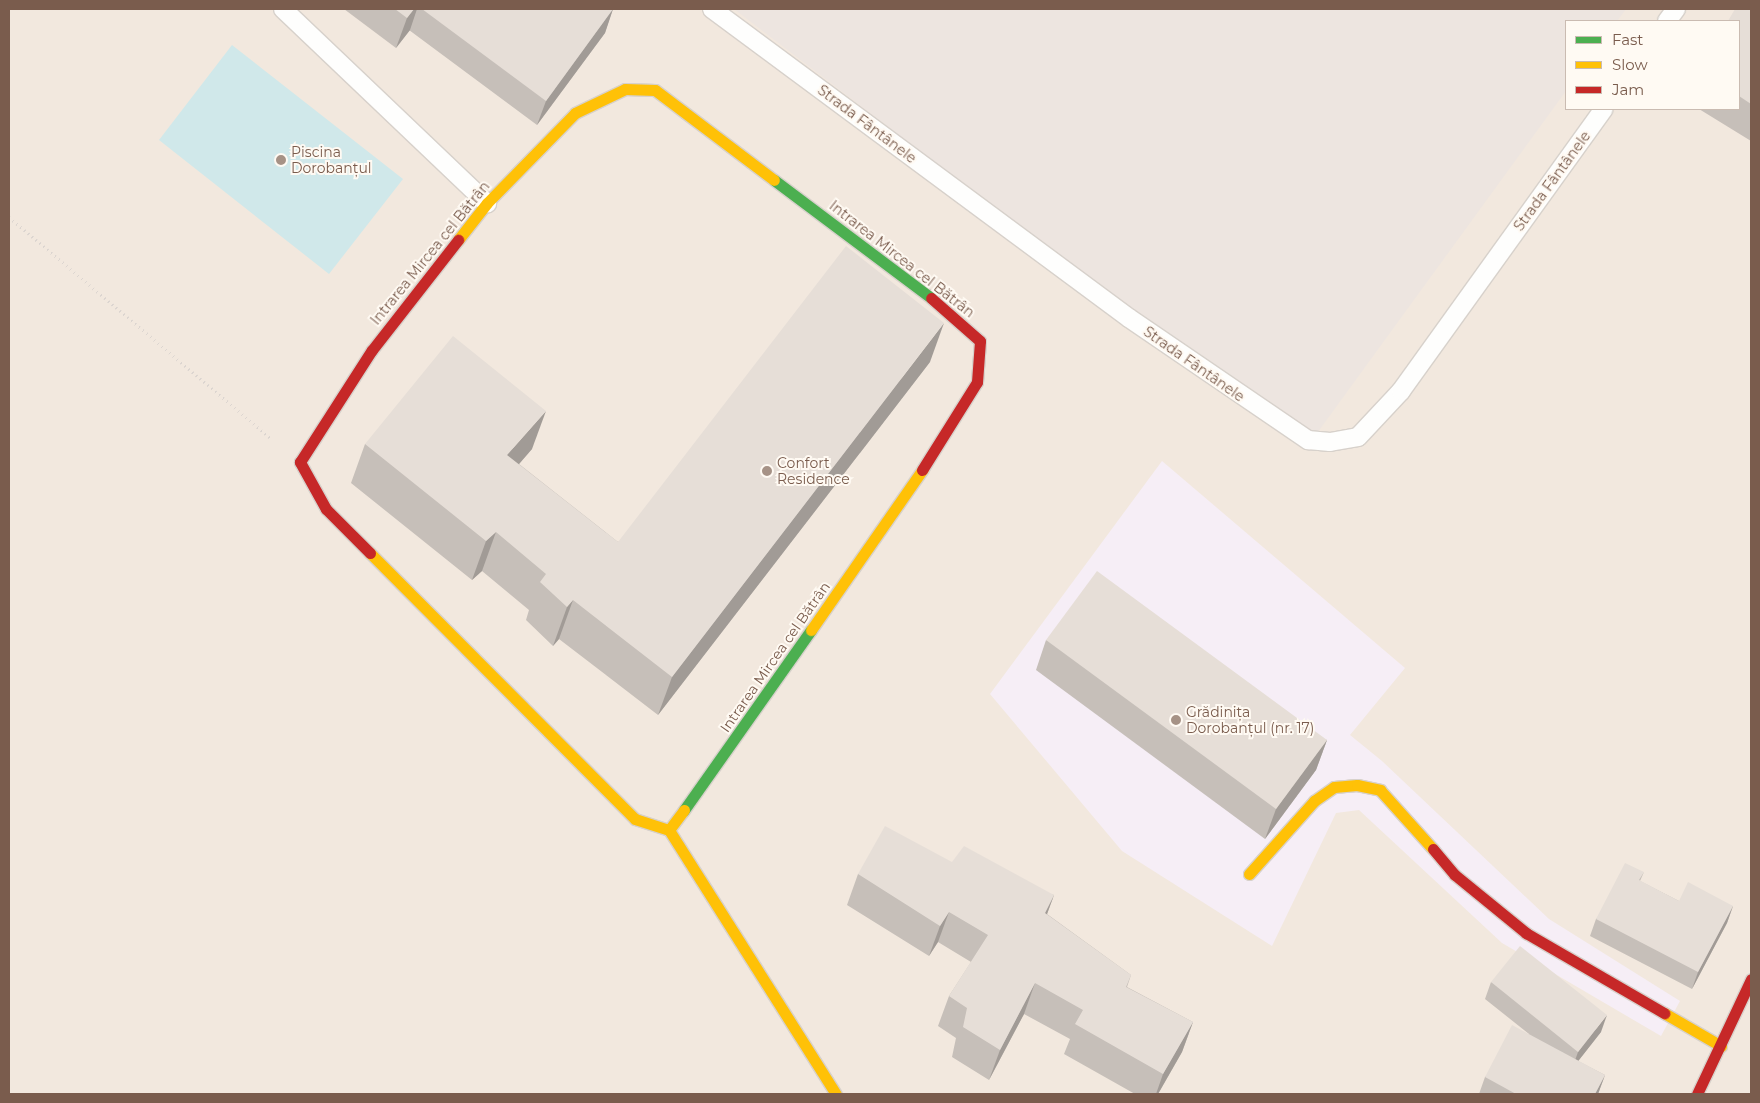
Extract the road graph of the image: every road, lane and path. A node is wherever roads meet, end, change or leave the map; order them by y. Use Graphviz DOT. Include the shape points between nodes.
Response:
graph roads {
  1 [pos="282,9"];
  2 [pos="712,9"];
  3 [pos="1676,9"];
  4 [pos="1668,20"];
  5 [pos="1603,110"];
  6 [pos="487,203"];
  7 [pos="9,217"];
  8 [pos="300,462"];
  9 [pos="668,830"];
  10 [pos="1249,874"];
  11 [pos="1751,979"];
  12 [pos="1721,1046"];
  13 [pos="836,1094"];
  14 [pos="1697,1094"];
  1 -- 6 [label="lane"];
  2 -- 5 [label="lane, Strada Fântânele" via="1129,318 1308,440 1330,442 1358,437 1401,391"];
  3 -- 4 [label="lane"];
  6 -- 8 [label="street, Intrarea Mircea cel Bătrân" via="372,350"];
  6 -- 9 [label="street, Intrarea Mircea cel Bătrân" via="575,113 625,89 656,90 952,314 980,341 978,382 948,433 700,790"];
  7 -- 8 [label="path"];
  8 -- 9 [label="street" via="326,509 614,798 635,819"];
  9 -- 13 [label="street"];
  10 -- 12 [label="street" via="1314,801 1334,787 1357,785 1380,790 1455,875 1526,933"];
  11 -- 12 [label="street"];
  12 -- 14 [label="street"];
}
